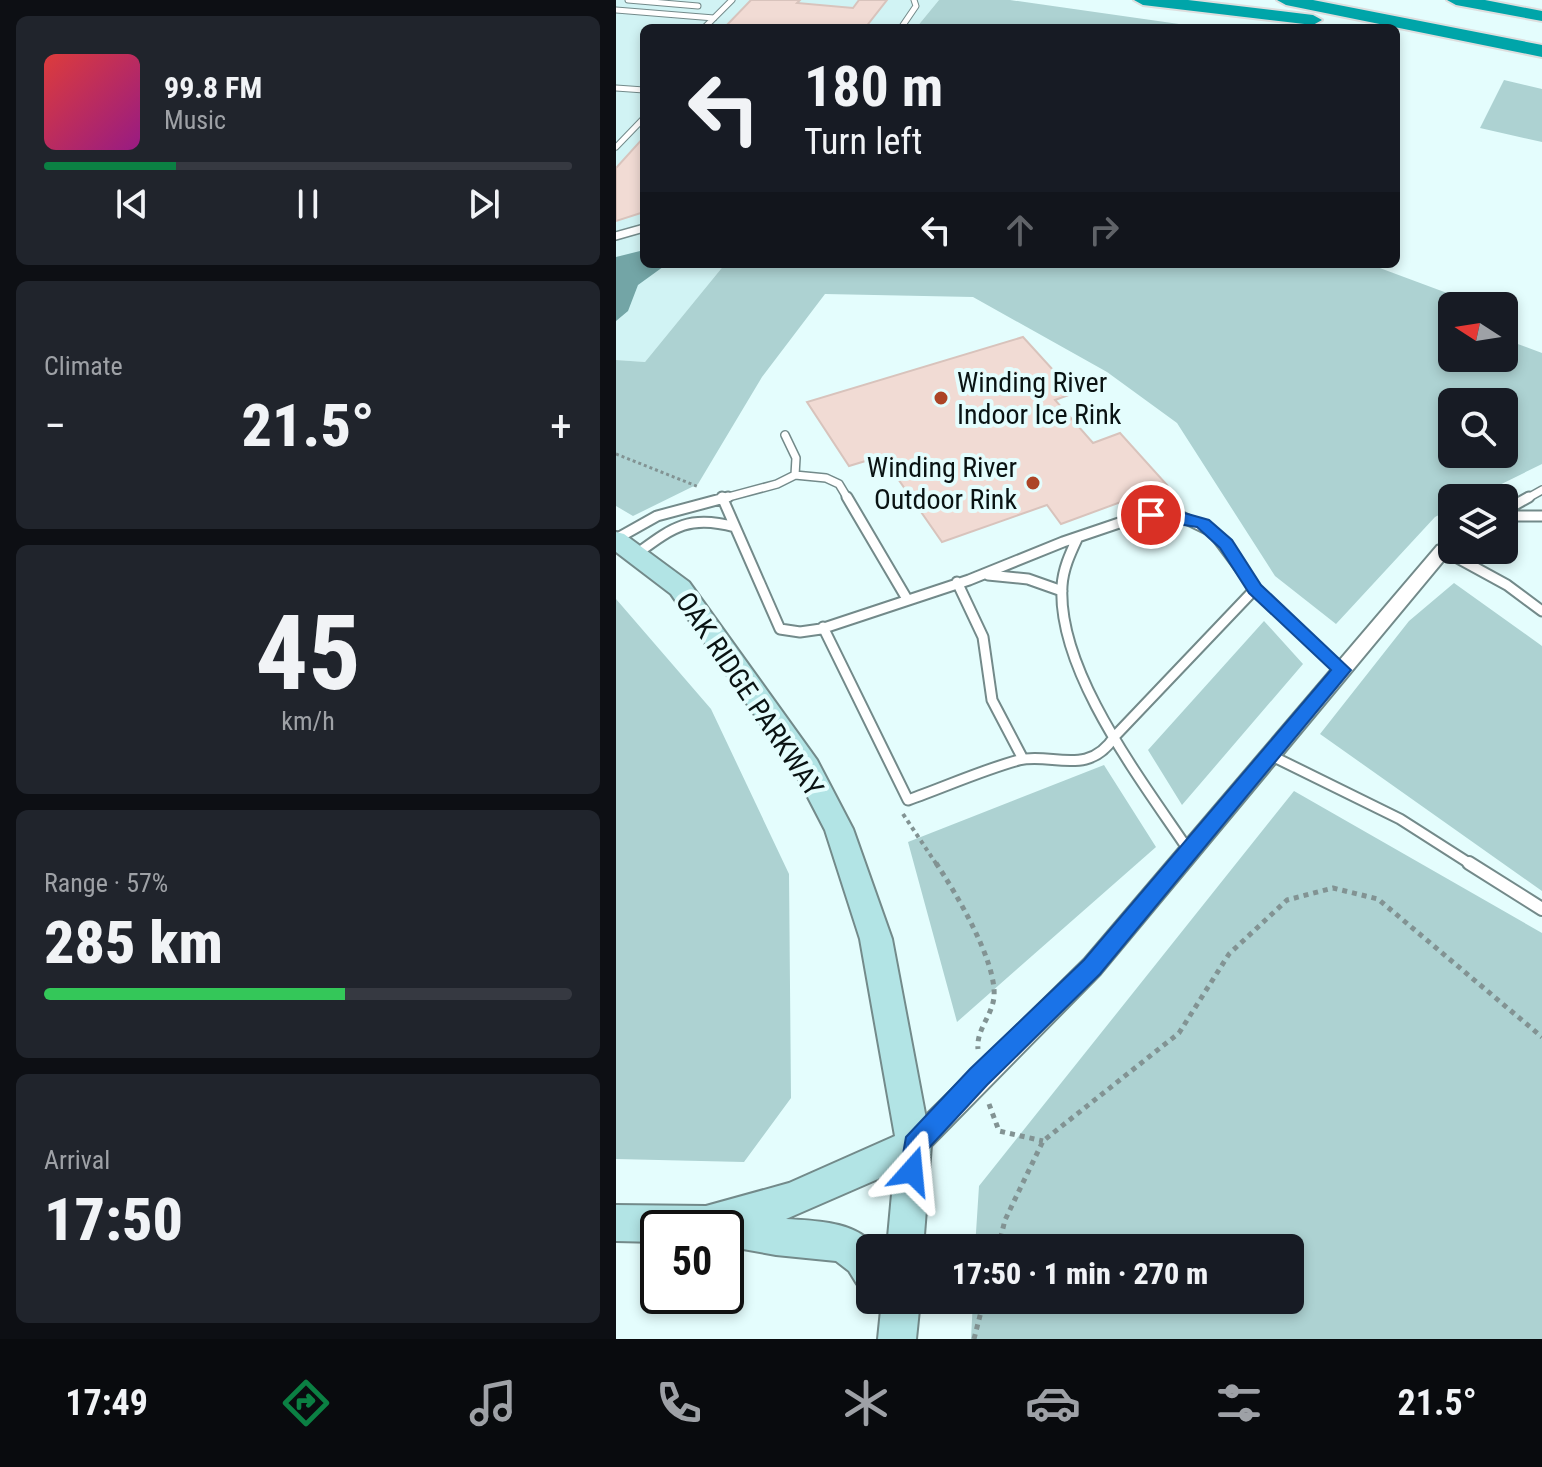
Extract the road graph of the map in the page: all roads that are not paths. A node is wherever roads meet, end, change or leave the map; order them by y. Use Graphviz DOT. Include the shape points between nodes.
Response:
graph roads {
  1 [pos="628,0"];
  2 [pos="704,0"];
  3 [pos="732,0"];
  4 [pos="914,0"];
  5 [pos="1143,0"];
  6 [pos="1286,0"];
  7 [pos="1376,0"];
  8 [pos="1456,0"];
  9 [pos="698,6"];
  10 [pos="616,10"];
  11 [pos="687,16"];
  12 [pos="1542,16"];
  13 [pos="714,18"];
  14 [pos="708,24"];
  15 [pos="904,24"];
  16 [pos="1340,24"];
  17 [pos="1542,30"];
  18 [pos="1400,32"];
  19 [pos="1542,53"];
  20 [pos="616,88"];
  21 [pos="640,90"];
  22 [pos="640,122"];
  23 [pos="616,147"];
  24 [pos="640,229"];
  25 [pos="616,236"];
  26 [pos="785,435"];
  27 [pos="795,475"];
  28 [pos="1542,490"];
  29 [pos="722,497"];
  30 [pos="1518,505"];
  31 [pos="1518,514"];
  32 [pos="1542,516"];
  33 [pos="735,527"];
  34 [pos="1077,539"];
  35 [pos="622,545"];
  36 [pos="1438,559"];
  37 [pos="1474,564"];
  38 [pos="985,575"];
  39 [pos="957,582"];
  40 [pos="1255,589"];
  41 [pos="1062,591"];
  42 [pos="907,599"];
  43 [pos="1542,611"];
  44 [pos="823,627"];
  45 [pos="1342,670"];
  46 [pos="1115,736"];
  47 [pos="1270,755"];
  48 [pos="1023,759"];
  49 [pos="1189,851"];
  50 [pos="1542,909"];
  51 [pos="914,1145"];
  52 [pos="744,1218"];
  53 [pos="616,1223"];
  54 [pos="640,1224"];
  55 [pos="744,1231"];
  56 [pos="906,1234"];
  57 [pos="856,1253"];
  1 -- 9 [label="lane"];
  2 -- 9 [label="lane"];
  3 -- 13 [label="lane"];
  4 -- 15 [label="lane" via="916,6"];
  5 -- 16 [label="highway"];
  6 -- 19 [label="highway"];
  7 -- 17 [label="highway"];
  8 -- 12 [label="highway"];
  9 -- 11 [label="lane"];
  10 -- 11 [label="lane"];
  11 -- 13 [label="lane"];
  13 -- 14 [label="lane"];
  18 -- 19 [label="highway"];
  20 -- 21 [label="lane"];
  22 -- 23 [label="lane"];
  24 -- 25 [label="lane"];
  26 -- 27 [label="lane" via="796,458"];
  27 -- 29 [label="lane"];
  27 -- 42 [label="lane" via="839,484"];
  28 -- 30 [label="lane"];
  29 -- 33 [label="lane"];
  29 -- 35 [label="lane" via="657,516"];
  31 -- 32 [label="lane"];
  33 -- 35 [label="lane" via="709,518 688,521"];
  33 -- 44 [label="lane" via="780,629 801,633"];
  34 -- 38 [label="lane"];
  34 -- 40 [label="lane" via="1151,515 1190,520 1226,544"];
  34 -- 41 [label="lane"];
  35 -- 51 [label="street, OAK RIDGE PARKWAY" via="680,588 807,768 839,829 876,939"];
  36 -- 45 [label="street"];
  37 -- 43 [label="lane"];
  38 -- 39 [label="lane"];
  38 -- 41 [label="lane" via="1028,579"];
  39 -- 42 [label="lane"];
  39 -- 48 [label="lane" via="983,637 992,700"];
  40 -- 45 [label="lane"];
  40 -- 46 [label="lane"];
  41 -- 46 [label="lane" via="1071,646"];
  42 -- 44 [label="lane"];
  44 -- 48 [label="lane" via="908,800"];
  45 -- 47 [label="street"];
  46 -- 48 [label="lane" via="1106,750 1067,763"];
  46 -- 49 [label="lane"];
  47 -- 49 [label="street"];
  47 -- 50 [label="lane" via="1400,819"];
  49 -- 51 [label="street" via="1092,967"];
  51 -- 52 [label="street"];
  51 -- 56 [label="street, OAK RIDGE PARKWAY"];
  53 -- 54 [label="street"];
  55 -- 57 [label="street" via="820,1238"];
}
